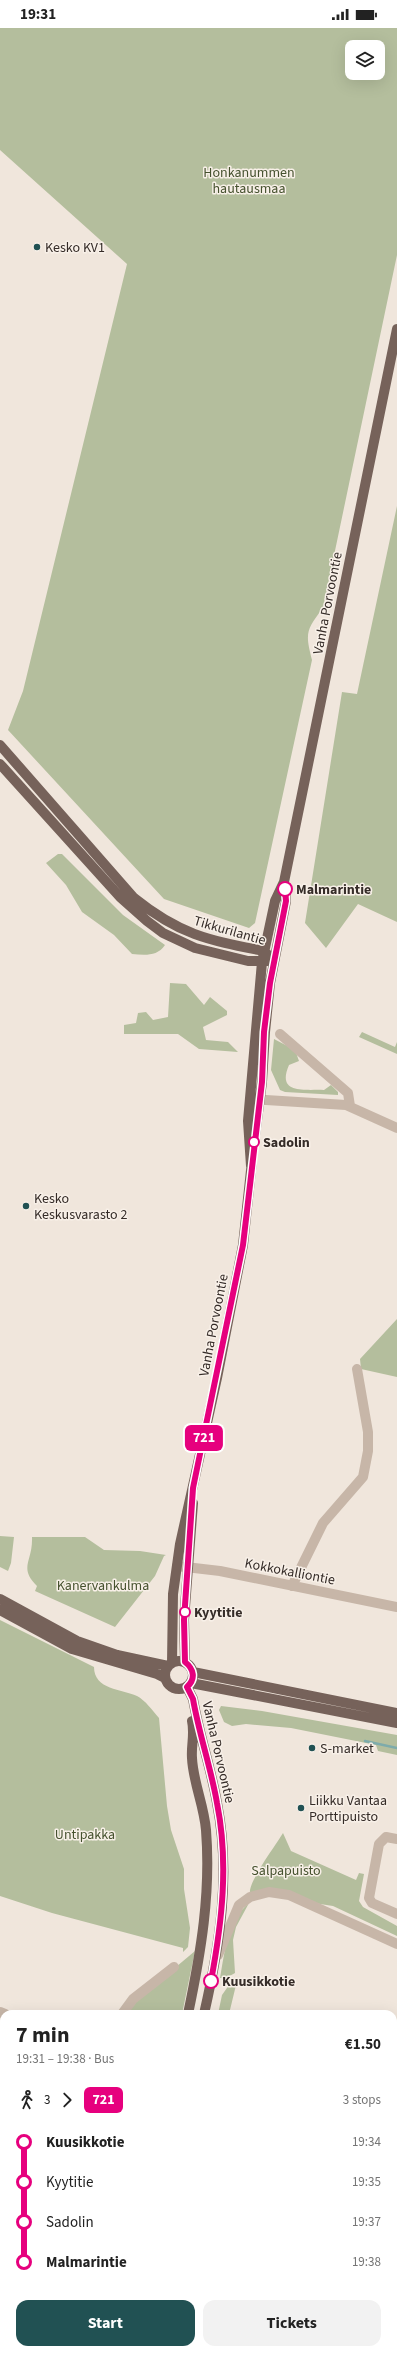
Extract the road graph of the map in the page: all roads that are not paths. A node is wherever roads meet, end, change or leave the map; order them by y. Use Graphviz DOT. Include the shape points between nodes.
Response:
graph roads {
  1 [pos="397,329"];
  2 [pos="0,745"];
  3 [pos="0,764"];
  4 [pos="284,882"];
  5 [pos="264,951"];
  6 [pos="274,960"];
  7 [pos="262,962"];
  8 [pos="280,1034"];
  9 [pos="255,1099"];
  10 [pos="350,1106"];
  11 [pos="397,1128"];
  12 [pos="357,1369"];
  13 [pos="193,1488"];
  14 [pos="176,1566"];
  15 [pos="188,1567"];
  16 [pos="292,1586"];
  17 [pos="0,1599"];
  18 [pos="397,1607"];
  19 [pos="0,1610"];
  20 [pos="185,1662"];
  21 [pos="170,1664"];
  22 [pos="193,1672"];
  23 [pos="165,1678"];
  24 [pos="186,1686"];
  25 [pos="397,1713"];
  26 [pos="397,1723"];
  27 [pos="397,1839"];
  28 [pos="397,1914"];
  29 [pos="397,1944"];
  30 [pos="174,1967"];
  31 [pos="214,1968"];
  32 [pos="125,2010"];
  33 [pos="189,2010"];
  34 [pos="205,2010"];
  1 -- 4 [label="main road, Vanha Porvoontie"];
  2 -- 5 [label="main road, Tikkurilantie" via="134,898 151,912 197,937"];
  3 -- 7 [label="main road, Tikkurilantie" via="120,897 147,922 163,933 195,948"];
  4 -- 5 [label="main road, Vanha Porvoontie" via="275,901"];
  4 -- 6 [label="main road, Vanha Porvoontie" via="286,901"];
  5 -- 6 [label="main road, Tikkurilantie"];
  5 -- 7 [label="main road, Vanha Porvoontie"];
  6 -- 7 [label="main road, Tikkurilantie"];
  6 -- 9 [label="main road, Vanha Porvoontie"];
  7 -- 9 [label="main road, Vanha Porvoontie"];
  8 -- 10 [label="street" via="348,1093"];
  9 -- 10 [label="street"];
  9 -- 13 [label="main road, Vanha Porvoontie" via="243,1245"];
  10 -- 11 [label="street"];
  12 -- 16 [label="street" via="368,1432 368,1451 363,1477 323,1523"];
  13 -- 14 [label="main road, Vanha Porvoontie" via="184,1519"];
  13 -- 15 [label="main road, Vanha Porvoontie"];
  14 -- 15 [label="street, Kokkokalliontie"];
  14 -- 21 [label="main road, Vanha Porvoontie"];
  15 -- 16 [label="street, Kokkokalliontie"];
  15 -- 20 [label="main road, Vanha Porvoontie" via="184,1620"];
  16 -- 18 [label="street, Kokkokalliontie"];
  17 -- 21 [label="main road" via="77,1641 117,1655"];
  19 -- 23 [label="main road" via="72,1648"];
  20 -- 21 [label="main road"];
  20 -- 22 [label="main road"];
  21 -- 23 [label="main road"];
  22 -- 24 [label="main road"];
  22 -- 25 [label="main road"];
  23 -- 24 [label="main road" via="172,1687"];
  24 -- 26 [label="main road"];
  24 -- 31 [label="main road, Vanha Porvoontie" via="193,1699 217,1803 222,1838 224,1885"];
  24 -- 33 [label="main road, Vanha Porvoontie" via="194,1730 192,1759 206,1827 208,1856 206,1921"];
  27 -- 28 [label="street" via="386,1837 379,1844 369,1898 372,1903"];
  29 -- 31 [label="street" via="289,1895 269,1892 250,1897 239,1905"];
  30 -- 32 [label="street" via="133,1999"];
  31 -- 34 [label="main road, Vanha Porvoontie"];
}
